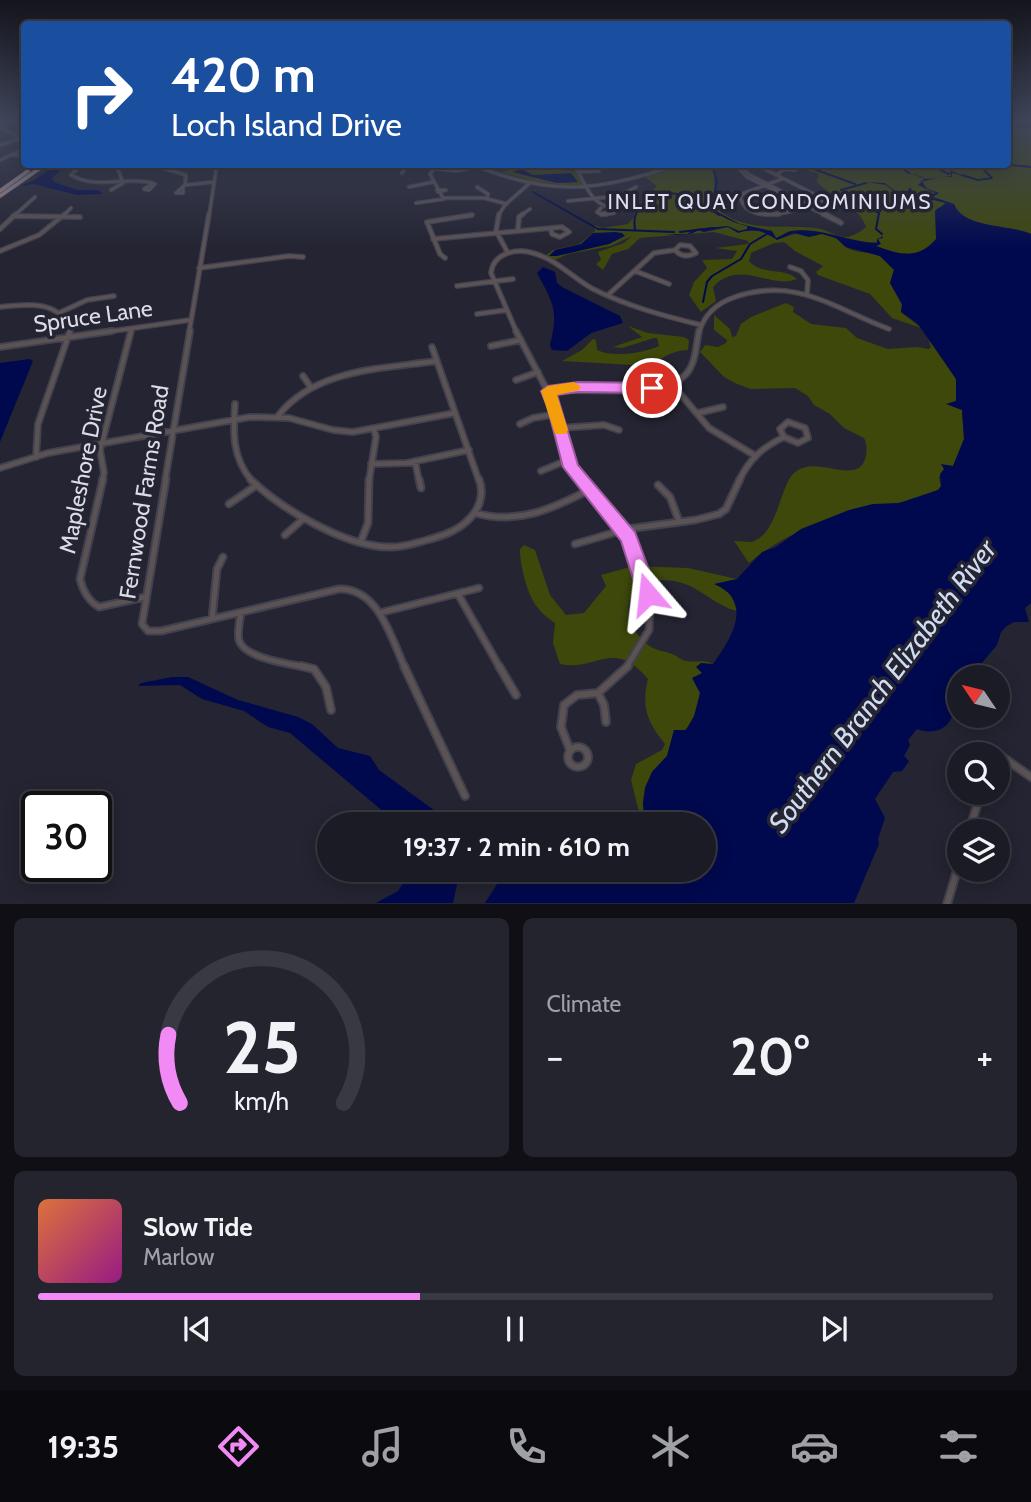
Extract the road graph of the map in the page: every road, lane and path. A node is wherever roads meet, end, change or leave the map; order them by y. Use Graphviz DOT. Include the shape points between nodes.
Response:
graph roads {
  1 [pos="32,168"];
  2 [pos="40,168"];
  3 [pos="77,168"];
  4 [pos="117,168"];
  5 [pos="164,168"];
  6 [pos="216,168"];
  7 [pos="403,168"];
  8 [pos="432,168"];
  9 [pos="485,168"];
  10 [pos="490,168"];
  11 [pos="576,168"];
  12 [pos="666,168"];
  13 [pos="739,168"];
  14 [pos="742,168"];
  15 [pos="763,168"];
  16 [pos="467,169"];
  17 [pos="599,170"];
  18 [pos="795,170"];
  19 [pos="579,172"];
  20 [pos="402,173"];
  21 [pos="745,174"];
  22 [pos="776,176"];
  23 [pos="782,179"];
  24 [pos="123,182"];
  25 [pos="214,182"];
  26 [pos="433,182"];
  27 [pos="534,182"];
  28 [pos="153,183"];
  29 [pos="766,185"];
  30 [pos="409,187"];
  31 [pos="477,187"];
  32 [pos="636,187"];
  33 [pos="586,188"];
  34 [pos="111,190"];
  35 [pos="0,191"];
  36 [pos="0,196"];
  37 [pos="35,197"];
  38 [pos="445,199"];
  39 [pos="487,199"];
  40 [pos="592,199"];
  41 [pos="824,200"];
  42 [pos="568,201"];
  43 [pos="416,203"];
  44 [pos="507,204"];
  45 [pos="808,206"];
  46 [pos="837,206"];
  47 [pos="71,208"];
  48 [pos="601,208"];
  49 [pos="530,209"];
  50 [pos="65,215"];
  51 [pos="472,215"];
  52 [pos="13,216"];
  53 [pos="80,217"];
  54 [pos="0,229"];
  55 [pos="518,229"];
  56 [pos="551,230"];
  57 [pos="495,232"];
  58 [pos="433,239"];
  59 [pos="674,250"];
  60 [pos="0,251"];
  61 [pos="508,253"];
  62 [pos="303,257"];
  63 [pos="445,258"];
  64 [pos="790,267"];
  65 [pos="199,268"];
  66 [pos="635,271"];
  67 [pos="513,279"];
  68 [pos="496,282"];
  69 [pos="669,284"];
  70 [pos="457,286"];
  71 [pos="807,293"];
  72 [pos="608,295"];
  73 [pos="114,296"];
  74 [pos="0,307"];
  75 [pos="508,310"];
  76 [pos="61,312"];
  77 [pos="477,314"];
  78 [pos="190,320"];
  79 [pos="701,325"];
  80 [pos="132,329"];
  81 [pos="889,329"];
  82 [pos="69,337"];
  83 [pos="521,340"];
  84 [pos="491,346"];
  85 [pos="0,347"];
  86 [pos="432,347"];
  87 [pos="437,361"];
  88 [pos="538,372"];
  89 [pos="303,376"];
  90 [pos="516,380"];
  91 [pos="672,384"];
  92 [pos="310,386"];
  93 [pos="548,391"];
  94 [pos="235,404"];
  95 [pos="723,407"];
  96 [pos="455,413"];
  97 [pos="698,413"];
  98 [pos="557,414"];
  99 [pos="278,416"];
  100 [pos="234,419"];
  101 [pos="520,424"];
  102 [pos="560,428"];
  103 [pos="374,429"];
  104 [pos="173,430"];
  105 [pos="619,430"];
  106 [pos="784,437"];
  107 [pos="102,443"];
  108 [pos="469,450"];
  109 [pos="754,455"];
  110 [pos="36,457"];
  111 [pos="568,460"];
  112 [pos="415,461"];
  113 [pos="371,464"];
  114 [pos="0,468"];
  115 [pos="541,471"];
  116 [pos="257,485"];
  117 [pos="658,485"];
  118 [pos="421,488"];
  119 [pos="589,490"];
  120 [pos="229,504"];
  121 [pos="475,513"];
  122 [pos="303,519"];
  123 [pos="679,521"];
  124 [pos="623,530"];
  125 [pos="285,536"];
  126 [pos="361,541"];
  127 [pos="575,544"];
  128 [pos="223,557"];
  129 [pos="480,588"];
  130 [pos="457,594"];
  131 [pos="145,597"];
  132 [pos="241,612"];
  133 [pos="379,613"];
  134 [pos="212,619"];
  135 [pos="598,693"];
  136 [pos="516,695"];
  137 [pos="331,710"];
  138 [pos="606,722"];
  139 [pos="570,750"];
  140 [pos="1010,763"];
  141 [pos="1031,777"];
  142 [pos="465,796"];
  143 [pos="954,882"];
  144 [pos="947,904"];
  1 -- 35 [label="highway"];
  2 -- 36 [label="highway"];
  3 -- 24 [label="street" via="72,177 96,184"];
  4 -- 24 [label="street"];
  5 -- 25 [label="street" via="185,174 184,187"];
  6 -- 25 [label="street, Fernwood Farms Road"];
  7 -- 20 [label="street"];
  8 -- 16 [label="street"];
  8 -- 26 [label="street"];
  9 -- 27 [label="street"];
  10 -- 27 [label="street"];
  11 -- 19 [label="street"];
  12 -- 33 [label="street"];
  13 -- 21 [label="street"];
  14 -- 21 [label="street"];
  15 -- 22 [label="street"];
  17 -- 19 [label="street"];
  18 -- 22 [label="street" via="785,169"];
  19 -- 33 [label="street"];
  21 -- 29 [label="street"];
  22 -- 23 [label="street"];
  23 -- 29 [label="street"];
  23 -- 41 [label="street"];
  24 -- 28 [label="street"];
  24 -- 34 [label="street"];
  25 -- 65 [label="street, Fernwood Farms Road"];
  26 -- 30 [label="street"];
  26 -- 38 [label="street"];
  27 -- 33 [label="street"];
  27 -- 44 [label="street"];
  29 -- 45 [label="street"];
  29 -- 45 [label="street" via="742,195 743,205 773,215"];
  31 -- 39 [label="street" via="488,194"];
  32 -- 40 [label="street" via="623,195"];
  33 -- 40 [label="street"];
  37 -- 52 [label="street"];
  38 -- 39 [label="street"];
  38 -- 43 [label="street"];
  39 -- 44 [label="street"];
  40 -- 42 [label="street"];
  40 -- 48 [label="street"];
  41 -- 45 [label="street"];
  41 -- 46 [label="street"];
  44 -- 57 [label="street" via="497,218"];
  45 -- 45 [label="street" via="841,223"];
  47 -- 50 [label="street"];
  49 -- 55 [label="street" via="519,218"];
  50 -- 52 [label="street"];
  50 -- 53 [label="street"];
  50 -- 60 [label="street" via="44,235"];
  51 -- 58 [label="street" via="429,220 426,224"];
  52 -- 54 [label="street"];
  55 -- 56 [label="street"];
  55 -- 57 [label="street"];
  56 -- 56 [label="street" via="560,237 569,232 562,227"];
  57 -- 58 [label="street"];
  57 -- 61 [label="street"];
  58 -- 63 [label="street"];
  59 -- 59 [label="street" via="686,256 696,251 687,245"];
  59 -- 66 [label="street" via="651,253"];
  61 -- 68 [label="street" via="491,265"];
  61 -- 72 [label="street" via="538,254"];
  62 -- 65 [label="street"];
  64 -- 71 [label="street" via="806,276"];
  65 -- 78 [label="street, Fernwood Farms Road"];
  66 -- 69 [label="street"];
  66 -- 72 [label="street"];
  67 -- 68 [label="street"];
  68 -- 70 [label="street"];
  68 -- 75 [label="street"];
  71 -- 79 [label="street" via="776,287 751,290 718,305"];
  71 -- 81 [label="street"];
  72 -- 79 [label="street"];
  73 -- 76 [label="street" via="81,302"];
  74 -- 76 [label="street" via="34,305"];
  75 -- 77 [label="street"];
  75 -- 83 [label="street"];
  76 -- 82 [label="street" via="70,324"];
  78 -- 80 [label="street, Spruce Lane"];
  78 -- 104 [label="street, Fernwood Farms Road"];
  79 -- 91 [label="street" via="692,367"];
  80 -- 82 [label="street, Spruce Lane"];
  80 -- 107 [label="street, Mapleshore Drive"];
  82 -- 85 [label="street, Spruce Lane"];
  82 -- 110 [label="street" via="38,424"];
  83 -- 84 [label="street"];
  83 -- 88 [label="street"];
  86 -- 87 [label="street"];
  87 -- 92 [label="street"];
  87 -- 96 [label="street"];
  88 -- 90 [label="street"];
  88 -- 93 [label="street"];
  89 -- 92 [label="street"];
  91 -- 93 [label="street"];
  91 -- 97 [label="street"];
  92 -- 99 [label="street" via="292,397"];
  93 -- 98 [label="street"];
  94 -- 100 [label="street"];
  95 -- 97 [label="street"];
  96 -- 103 [label="street"];
  96 -- 108 [label="street"];
  97 -- 109 [label="street" via="718,435"];
  98 -- 101 [label="street"];
  98 -- 102 [label="street"];
  99 -- 100 [label="street"];
  99 -- 103 [label="street" via="339,431"];
  100 -- 104 [label="street"];
  100 -- 116 [label="street" via="238,460"];
  102 -- 105 [label="street" via="604,425"];
  102 -- 111 [label="street"];
  103 -- 113 [label="street"];
  104 -- 107 [label="street"];
  104 -- 131 [label="street, Fernwood Farms Road"];
  106 -- 106 [label="street" via="798,443 809,436 802,426 788,422 780,429"];
  106 -- 109 [label="street"];
  107 -- 110 [label="street"];
  107 -- 131 [label="street, Mapleshore Drive" via="104,472 80,582 93,605 99,607"];
  108 -- 112 [label="street"];
  108 -- 121 [label="street" via="482,488"];
  109 -- 123 [label="street" via="723,513"];
  110 -- 114 [label="street"];
  111 -- 115 [label="street"];
  111 -- 119 [label="street"];
  112 -- 113 [label="street"];
  112 -- 118 [label="street"];
  113 -- 126 [label="street" via="368,523"];
  116 -- 120 [label="street"];
  116 -- 122 [label="street"];
  117 -- 123 [label="street" via="670,497"];
  119 -- 121 [label="street" via="561,505 519,518 496,519"];
  119 -- 124 [label="street"];
  121 -- 126 [label="street" via="457,530 435,539 389,548"];
  122 -- 125 [label="street"];
  122 -- 126 [label="street"];
  123 -- 124 [label="street"];
  124 -- 127 [label="street"];
  124 -- 135 [label="street" via="648,594 651,631 624,669"];
  128 -- 134 [label="street" via="217,569"];
  129 -- 130 [label="street"];
  130 -- 133 [label="street"];
  130 -- 136 [label="street"];
  131 -- 134 [label="street, Fernwood Farms Road" via="142,624 148,631"];
  132 -- 133 [label="street, Fernwood Farms Road" via="344,589 365,595"];
  132 -- 134 [label="street, Fernwood Farms Road"];
  132 -- 137 [label="street" via="241,646 289,665 314,669 324,682"];
  133 -- 142 [label="street, Fernwood Farms Road"];
  135 -- 138 [label="street"];
  135 -- 139 [label="street" via="574,696 564,706 560,724"];
  140 -- 141 [label="street"];
  143 -- 144 [label="street"];
}
